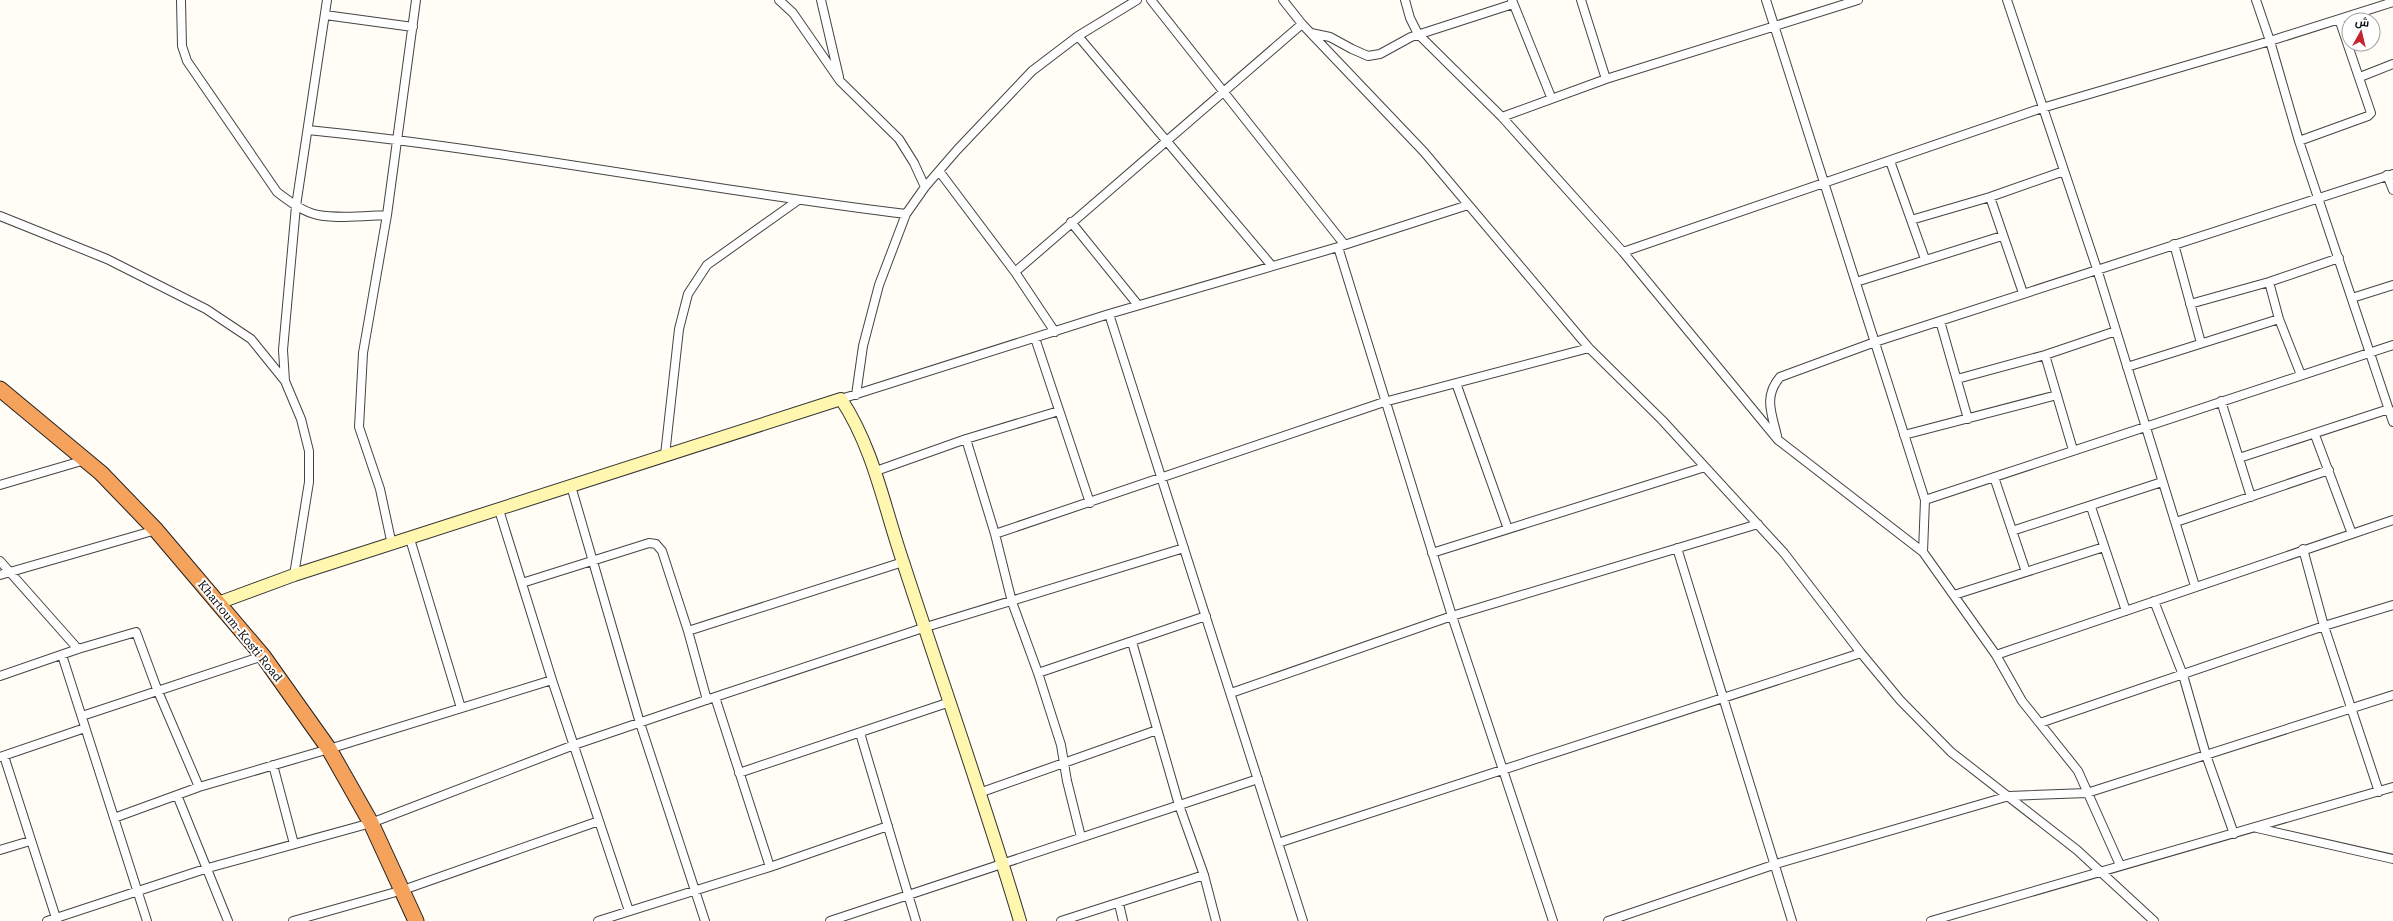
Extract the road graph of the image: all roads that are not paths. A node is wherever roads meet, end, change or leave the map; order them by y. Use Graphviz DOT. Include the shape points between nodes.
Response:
graph roads {
  1 [pos="180,0"];
  2 [pos="327,0"];
  3 [pos="416,0"];
  4 [pos="780,0"];
  5 [pos="821,0"];
  6 [pos="1138,0"];
  7 [pos="1151,0"];
  8 [pos="1283,0"];
  9 [pos="1581,0"];
  10 [pos="1766,0"];
  11 [pos="1858,0"];
  12 [pos="2007,0"];
  13 [pos="2256,0"];
  14 [pos="1404,2"];
  15 [pos="1513,2"];
  16 [pos="2393,2"];
  17 [pos="325,15"];
  18 [pos="2339,19"];
  19 [pos="1302,24"];
  20 [pos="1776,26"];
  21 [pos="412,27"];
  22 [pos="1310,33"];
  23 [pos="1418,34"];
  24 [pos="1078,36"];
  25 [pos="2270,41"];
  26 [pos="2393,64"];
  27 [pos="2360,77"];
  28 [pos="1606,79"];
  29 [pos="840,81"];
  30 [pos="1222,91"];
  31 [pos="1551,97"];
  32 [pos="2042,108"];
  33 [pos="1502,117"];
  34 [pos="308,130"];
  35 [pos="397,139"];
  36 [pos="1166,140"];
  37 [pos="2299,141"];
  38 [pos="1890,161"];
  39 [pos="939,171"];
  40 [pos="2064,171"];
  41 [pos="2390,175"];
  42 [pos="1824,184"];
  43 [pos="925,187"];
  44 [pos="2393,190"];
  45 [pos="1990,197"];
  46 [pos="2319,198"];
  47 [pos="797,201"];
  48 [pos="1468,205"];
  49 [pos="296,206"];
  50 [pos="906,214"];
  51 [pos="387,215"];
  52 [pos="0,216"];
  53 [pos="1911,220"];
  54 [pos="1071,222"];
  55 [pos="2002,236"];
  56 [pos="2174,244"];
  57 [pos="1341,246"];
  58 [pos="1623,252"];
  59 [pos="2339,258"];
  60 [pos="1925,259"];
  61 [pos="1272,266"];
  62 [pos="2097,269"];
  63 [pos="1014,272"];
  64 [pos="1856,282"];
  65 [pos="2269,282"];
  66 [pos="2393,285"];
  67 [pos="2023,293"];
  68 [pos="2352,298"];
  69 [pos="2190,304"];
  70 [pos="1138,305"];
  71 [pos="1109,314"];
  72 [pos="2279,319"];
  73 [pos="1940,321"];
  74 [pos="2116,330"];
  75 [pos="1055,332"];
  76 [pos="1035,338"];
  77 [pos="1875,342"];
  78 [pos="2201,344"];
  79 [pos="2393,345"];
  80 [pos="1589,348"];
  81 [pos="2370,352"];
  82 [pos="2045,355"];
  83 [pos="2127,367"];
  84 [pos="2301,375"];
  85 [pos="1957,379"];
  86 [pos="285,381"];
  87 [pos="1456,383"];
  88 [pos="0,389"];
  89 [pos="856,395"];
  90 [pos="2056,395"];
  91 [pos="842,399"];
  92 [pos="2221,401"];
  93 [pos="1384,402"];
  94 [pos="2388,409"];
  95 [pos="1059,411"];
  96 [pos="1968,419"];
  97 [pos="2393,422"];
  98 [pos="2145,426"];
  99 [pos="1904,435"];
  100 [pos="2315,435"];
  101 [pos="966,439"];
  102 [pos="1778,440"];
  103 [pos="2073,450"];
  104 [pos="665,456"];
  105 [pos="2239,458"];
  106 [pos="85,460"];
  107 [pos="1705,467"];
  108 [pos="2329,470"];
  109 [pos="876,471"];
  110 [pos="1162,477"];
  111 [pos="1994,477"];
  112 [pos="2162,482"];
  113 [pos="0,485"];
  114 [pos="571,486"];
  115 [pos="2251,497"];
  116 [pos="1925,500"];
  117 [pos="1090,503"];
  118 [pos="2091,507"];
  119 [pos="499,510"];
  120 [pos="2393,520"];
  121 [pos="2176,522"];
  122 [pos="1758,524"];
  123 [pos="1508,529"];
  124 [pos="156,530"];
  125 [pos="2012,531"];
  126 [pos="995,534"];
  127 [pos="2352,534"];
  128 [pos="410,538"];
  129 [pos="392,545"];
  130 [pos="2104,547"];
  131 [pos="1184,548"];
  132 [pos="1677,548"];
  133 [pos="2303,549"];
  134 [pos="1923,552"];
  135 [pos="1432,553"];
  136 [pos="593,560"];
  137 [pos="0,561"];
  138 [pos="902,562"];
  139 [pos="11,572"];
  140 [pos="2026,572"];
  141 [pos="0,575"];
  142 [pos="294,575"];
  143 [pos="522,583"];
  144 [pos="2195,586"];
  145 [pos="1954,595"];
  146 [pos="2154,601"];
  147 [pos="1012,602"];
  148 [pos="218,603"];
  149 [pos="2393,605"];
  150 [pos="2126,610"];
  151 [pos="1206,616"];
  152 [pos="1452,616"];
  153 [pos="2324,626"];
  154 [pos="926,627"];
  155 [pos="688,631"];
  156 [pos="1132,642"];
  157 [pos="78,649"];
  158 [pos="1861,653"];
  159 [pos="62,655"];
  160 [pos="1996,655"];
  161 [pos="263,656"];
  162 [pos="1038,673"];
  163 [pos="2183,674"];
  164 [pos="0,676"];
  165 [pos="552,680"];
  166 [pos="157,689"];
  167 [pos="1231,693"];
  168 [pos="2393,695"];
  169 [pos="715,696"];
  170 [pos="1724,697"];
  171 [pos="706,700"];
  172 [pos="950,702"];
  173 [pos="461,708"];
  174 [pos="2350,709"];
  175 [pos="82,716"];
  176 [pos="640,723"];
  177 [pos="2040,723"];
  178 [pos="85,728"];
  179 [pos="1157,730"];
  180 [pos="860,733"];
  181 [pos="574,745"];
  182 [pos="329,749"];
  183 [pos="2206,755"];
  184 [pos="2,757"];
  185 [pos="1064,763"];
  186 [pos="273,765"];
  187 [pos="1503,771"];
  188 [pos="739,773"];
  189 [pos="1258,779"];
  190 [pos="199,787"];
  191 [pos="2393,787"];
  192 [pos="2379,792"];
  193 [pos="979,793"];
  194 [pos="2087,793"];
  195 [pos="177,795"];
  196 [pos="2009,796"];
  197 [pos="1179,806"];
  198 [pos="114,818"];
  199 [pos="599,820"];
  200 [pos="371,823"];
  201 [pos="888,826"];
  202 [pos="2256,828"];
  203 [pos="2234,834"];
  204 [pos="1081,837"];
  205 [pos="30,840"];
  206 [pos="1278,843"];
  207 [pos="294,844"];
  208 [pos="0,850"];
  209 [pos="2393,859"];
  210 [pos="1003,864"];
  211 [pos="1776,864"];
  212 [pos="2120,865"];
  213 [pos="770,867"];
  214 [pos="208,868"];
  215 [pos="2101,870"];
  216 [pos="1204,875"];
  217 [pos="403,890"];
  218 [pos="695,891"];
  219 [pos="138,892"];
  220 [pos="909,896"];
  221 [pos="1119,904"];
  222 [pos="629,911"];
  223 [pos="324,917"];
  224 [pos="56,920"];
  225 [pos="47,921"];
  226 [pos="148,921"];
  227 [pos="228,921"];
  228 [pos="293,921"];
  229 [pos="416,921"];
  230 [pos="598,921"];
  231 [pos="705,921"];
  232 [pos="830,921"];
  233 [pos="916,921"];
  234 [pos="1020,921"];
  235 [pos="1061,921"];
  236 [pos="1123,921"];
  237 [pos="1216,921"];
  238 [pos="1304,921"];
  239 [pos="1552,921"];
  240 [pos="1608,921"];
  241 [pos="1792,921"];
  242 [pos="1931,921"];
  243 [pos="2154,921"];
  1 -- 49 [label="street" via="182,46 187,61 277,192"];
  2 -- 17 [label="street"];
  3 -- 21 [label="street"];
  4 -- 29 [label="street" via="793,13"];
  5 -- 29 [label="street"];
  6 -- 24 [label="street"];
  7 -- 30 [label="street"];
  8 -- 19 [label="street"];
  9 -- 28 [label="street"];
  10 -- 20 [label="street"];
  11 -- 20 [label="street"];
  12 -- 32 [label="street"];
  13 -- 25 [label="street"];
  14 -- 23 [label="street"];
  15 -- 23 [label="street"];
  15 -- 31 [label="street"];
  16 -- 18 [label="street"];
  17 -- 21 [label="street"];
  17 -- 34 [label="street"];
  18 -- 25 [label="street"];
  18 -- 27 [label="street"];
  19 -- 22 [label="street"];
  19 -- 30 [label="street"];
  20 -- 28 [label="street"];
  20 -- 42 [label="street"];
  21 -- 35 [label="street"];
  22 -- 23 [label="street" via="1330,37 1368,56 1380,54"];
  22 -- 48 [label="street" via="1424,152"];
  23 -- 33 [label="street"];
  24 -- 36 [label="street"];
  24 -- 39 [label="street" via="1032,72"];
  25 -- 32 [label="street"];
  25 -- 37 [label="street"];
  26 -- 27 [label="street"];
  27 -- 37 [label="street" via="2371,109 2368,116"];
  28 -- 31 [label="street"];
  29 -- 43 [label="street" via="899,139"];
  30 -- 36 [label="street"];
  30 -- 57 [label="street"];
  31 -- 33 [label="street"];
  32 -- 38 [label="street"];
  32 -- 40 [label="street"];
  33 -- 58 [label="street"];
  34 -- 35 [label="street"];
  34 -- 49 [label="street"];
  35 -- 47 [label="street"];
  35 -- 51 [label="street"];
  36 -- 54 [label="street"];
  36 -- 61 [label="street"];
  37 -- 46 [label="street"];
  38 -- 42 [label="street"];
  38 -- 53 [label="street"];
  39 -- 43 [label="street"];
  39 -- 63 [label="street"];
  40 -- 45 [label="street"];
  40 -- 62 [label="street"];
  41 -- 44 [label="street"];
  41 -- 46 [label="street"];
  42 -- 58 [label="street"];
  42 -- 64 [label="street"];
  43 -- 50 [label="street"];
  45 -- 53 [label="street"];
  45 -- 55 [label="street"];
  46 -- 56 [label="street"];
  46 -- 59 [label="street"];
  47 -- 50 [label="street"];
  47 -- 104 [label="street" via="707,265 688,294 679,329"];
  48 -- 57 [label="street"];
  48 -- 80 [label="street"];
  49 -- 51 [label="street" via="317,214"];
  49 -- 86 [label="street" via="283,350"];
  50 -- 89 [label="street" via="879,285 863,346"];
  51 -- 129 [label="street" via="363,353 359,428 380,489"];
  52 -- 86 [label="street" via="106,259 206,309 251,339"];
  53 -- 60 [label="street"];
  54 -- 63 [label="street"];
  54 -- 70 [label="street"];
  55 -- 60 [label="street"];
  55 -- 67 [label="street"];
  56 -- 62 [label="street"];
  56 -- 69 [label="street"];
  57 -- 61 [label="street"];
  57 -- 93 [label="street"];
  58 -- 102 [label="street"];
  59 -- 65 [label="street"];
  59 -- 68 [label="street"];
  60 -- 64 [label="street"];
  61 -- 70 [label="street"];
  62 -- 67 [label="street"];
  62 -- 74 [label="street"];
  63 -- 75 [label="street"];
  64 -- 77 [label="street"];
  65 -- 69 [label="street"];
  65 -- 72 [label="street"];
  66 -- 68 [label="street"];
  67 -- 73 [label="street"];
  68 -- 81 [label="street"];
  69 -- 78 [label="street"];
  70 -- 71 [label="street"];
  71 -- 75 [label="street"];
  71 -- 110 [label="street"];
  72 -- 78 [label="street"];
  72 -- 84 [label="street"];
  73 -- 77 [label="street"];
  73 -- 85 [label="street"];
  74 -- 82 [label="street"];
  74 -- 83 [label="street"];
  75 -- 76 [label="street"];
  76 -- 89 [label="street"];
  76 -- 95 [label="street"];
  77 -- 99 [label="street"];
  77 -- 102 [label="street" via="1780,377 1772,386 1769,398"];
  78 -- 83 [label="street"];
  79 -- 81 [label="street"];
  80 -- 87 [label="street"];
  80 -- 107 [label="street" via="1662,420"];
  81 -- 84 [label="street"];
  81 -- 94 [label="street"];
  82 -- 85 [label="street"];
  82 -- 90 [label="street"];
  83 -- 98 [label="street"];
  84 -- 92 [label="street"];
  85 -- 96 [label="street"];
  86 -- 142 [label="street" via="301,419 309,451 309,482"];
  87 -- 93 [label="street"];
  87 -- 123 [label="street"];
  88 -- 106 [label="highway, Khartoum-Kosti Road"];
  89 -- 91 [label="street"];
  90 -- 96 [label="street"];
  90 -- 103 [label="street"];
  91 -- 104 [label="street"];
  91 -- 109 [label="street" via="855,421"];
  92 -- 98 [label="street"];
  92 -- 105 [label="street"];
  93 -- 110 [label="street"];
  93 -- 135 [label="street"];
  94 -- 97 [label="street"];
  94 -- 100 [label="street"];
  95 -- 101 [label="street"];
  95 -- 117 [label="street"];
  96 -- 99 [label="street"];
  98 -- 103 [label="street"];
  98 -- 112 [label="street"];
  99 -- 116 [label="street"];
  100 -- 105 [label="street"];
  100 -- 108 [label="street"];
  101 -- 109 [label="street"];
  101 -- 126 [label="street"];
  102 -- 134 [label="street"];
  103 -- 111 [label="street"];
  104 -- 114 [label="street"];
  105 -- 115 [label="street"];
  106 -- 113 [label="street"];
  106 -- 124 [label="highway, Khartoum-Kosti Road"];
  107 -- 122 [label="street"];
  107 -- 123 [label="street"];
  108 -- 115 [label="street"];
  108 -- 127 [label="street"];
  109 -- 138 [label="street"];
  110 -- 117 [label="street"];
  110 -- 131 [label="street"];
  111 -- 116 [label="street"];
  111 -- 125 [label="street"];
  112 -- 118 [label="street"];
  112 -- 121 [label="street"];
  114 -- 119 [label="street"];
  114 -- 136 [label="street"];
  115 -- 121 [label="street"];
  116 -- 134 [label="street"];
  117 -- 126 [label="street"];
  118 -- 125 [label="street"];
  118 -- 130 [label="street"];
  119 -- 128 [label="street"];
  119 -- 143 [label="street"];
  120 -- 127 [label="street"];
  121 -- 144 [label="street"];
  122 -- 132 [label="street"];
  122 -- 158 [label="street" via="1784,553"];
  123 -- 135 [label="street"];
  124 -- 139 [label="street"];
  124 -- 148 [label="highway, Khartoum-Kosti Road"];
  125 -- 140 [label="street"];
  126 -- 147 [label="street"];
  127 -- 133 [label="street"];
  128 -- 129 [label="street"];
  128 -- 173 [label="street"];
  129 -- 142 [label="street"];
  130 -- 140 [label="street"];
  130 -- 150 [label="street"];
  131 -- 147 [label="street"];
  131 -- 151 [label="street"];
  132 -- 152 [label="street"];
  132 -- 170 [label="street"];
  133 -- 144 [label="street"];
  133 -- 153 [label="street"];
  134 -- 145 [label="street"];
  135 -- 152 [label="street"];
  136 -- 143 [label="street"];
  136 -- 155 [label="street" via="649,543 656,544 662,551"];
  136 -- 176 [label="street"];
  137 -- 139 [label="street"];
  138 -- 154 [label="street"];
  138 -- 155 [label="street"];
  139 -- 141 [label="street"];
  139 -- 157 [label="street"];
  140 -- 145 [label="street"];
  142 -- 148 [label="street"];
  143 -- 165 [label="street"];
  144 -- 146 [label="street"];
  145 -- 160 [label="street"];
  146 -- 150 [label="street"];
  146 -- 163 [label="street"];
  147 -- 154 [label="street"];
  147 -- 162 [label="street"];
  148 -- 161 [label="highway, Khartoum-Kosti Road"];
  149 -- 153 [label="street"];
  150 -- 160 [label="street"];
  151 -- 156 [label="street"];
  151 -- 167 [label="street"];
  152 -- 167 [label="street"];
  152 -- 187 [label="street"];
  153 -- 163 [label="street"];
  153 -- 174 [label="street"];
  154 -- 169 [label="street"];
  154 -- 172 [label="street"];
  155 -- 171 [label="street"];
  156 -- 162 [label="street"];
  156 -- 179 [label="street"];
  157 -- 159 [label="street"];
  157 -- 166 [label="street" via="136,632"];
  158 -- 170 [label="street"];
  158 -- 196 [label="street" via="1900,700 1951,752"];
  159 -- 164 [label="street"];
  159 -- 175 [label="street"];
  160 -- 177 [label="street" via="2022,701"];
  161 -- 166 [label="street"];
  161 -- 182 [label="highway, Khartoum-Kosti Road"];
  162 -- 185 [label="street" via="1061,745"];
  163 -- 177 [label="street"];
  163 -- 183 [label="street"];
  165 -- 173 [label="street"];
  165 -- 181 [label="street"];
  166 -- 175 [label="street"];
  166 -- 190 [label="street"];
  167 -- 189 [label="street"];
  168 -- 174 [label="street"];
  169 -- 171 [label="street"];
  169 -- 188 [label="street"];
  170 -- 187 [label="street"];
  170 -- 211 [label="street"];
  171 -- 176 [label="street"];
  172 -- 180 [label="street"];
  172 -- 193 [label="street"];
  173 -- 182 [label="street"];
  174 -- 183 [label="street"];
  174 -- 192 [label="street"];
  175 -- 178 [label="street"];
  176 -- 181 [label="street"];
  176 -- 218 [label="street"];
  177 -- 194 [label="street" via="2078,770"];
  178 -- 184 [label="street"];
  178 -- 198 [label="street"];
  179 -- 185 [label="street"];
  179 -- 197 [label="street"];
  180 -- 188 [label="street"];
  180 -- 201 [label="street"];
  181 -- 199 [label="street"];
  181 -- 200 [label="street"];
  182 -- 186 [label="street"];
  182 -- 200 [label="highway, Khartoum-Kosti Road"];
  183 -- 194 [label="street"];
  183 -- 203 [label="street"];
  184 -- 205 [label="street"];
  185 -- 193 [label="street"];
  185 -- 204 [label="street"];
  186 -- 190 [label="street"];
  186 -- 207 [label="street"];
  187 -- 206 [label="street"];
  187 -- 239 [label="street"];
  188 -- 213 [label="street"];
  189 -- 197 [label="street"];
  189 -- 206 [label="street"];
  190 -- 195 [label="street"];
  191 -- 192 [label="street"];
  192 -- 202 [label="street"];
  193 -- 210 [label="street"];
  194 -- 196 [label="street"];
  194 -- 212 [label="street"];
  195 -- 198 [label="street"];
  195 -- 214 [label="street"];
  196 -- 211 [label="street"];
  196 -- 215 [label="street"];
  197 -- 204 [label="street"];
  197 -- 216 [label="street"];
  198 -- 219 [label="street"];
  199 -- 217 [label="street"];
  199 -- 222 [label="street"];
  200 -- 207 [label="street"];
  200 -- 217 [label="highway, Khartoum-Kosti Road"];
  201 -- 213 [label="street"];
  201 -- 220 [label="street"];
  202 -- 203 [label="street"];
  202 -- 209 [label="street"];
  203 -- 212 [label="street"];
  204 -- 210 [label="street"];
  205 -- 208 [label="street"];
  205 -- 224 [label="street"];
  206 -- 238 [label="street"];
  207 -- 214 [label="street"];
  210 -- 220 [label="street"];
  210 -- 234 [label="street"];
  211 -- 240 [label="street"];
  211 -- 241 [label="street"];
  212 -- 215 [label="street"];
  213 -- 218 [label="street"];
  214 -- 219 [label="street"];
  214 -- 227 [label="street"];
  215 -- 242 [label="street"];
  215 -- 243 [label="street"];
  216 -- 221 [label="street"];
  216 -- 237 [label="street"];
  217 -- 223 [label="street"];
  217 -- 229 [label="highway, Khartoum-Kosti Road"];
  218 -- 222 [label="street"];
  218 -- 231 [label="street"];
  219 -- 224 [label="street"];
  219 -- 226 [label="street"];
  220 -- 232 [label="street"];
  220 -- 233 [label="street"];
  221 -- 235 [label="street"];
  221 -- 236 [label="street"];
  222 -- 230 [label="street"];
  223 -- 228 [label="street"];
  224 -- 225 [label="street"];
}
